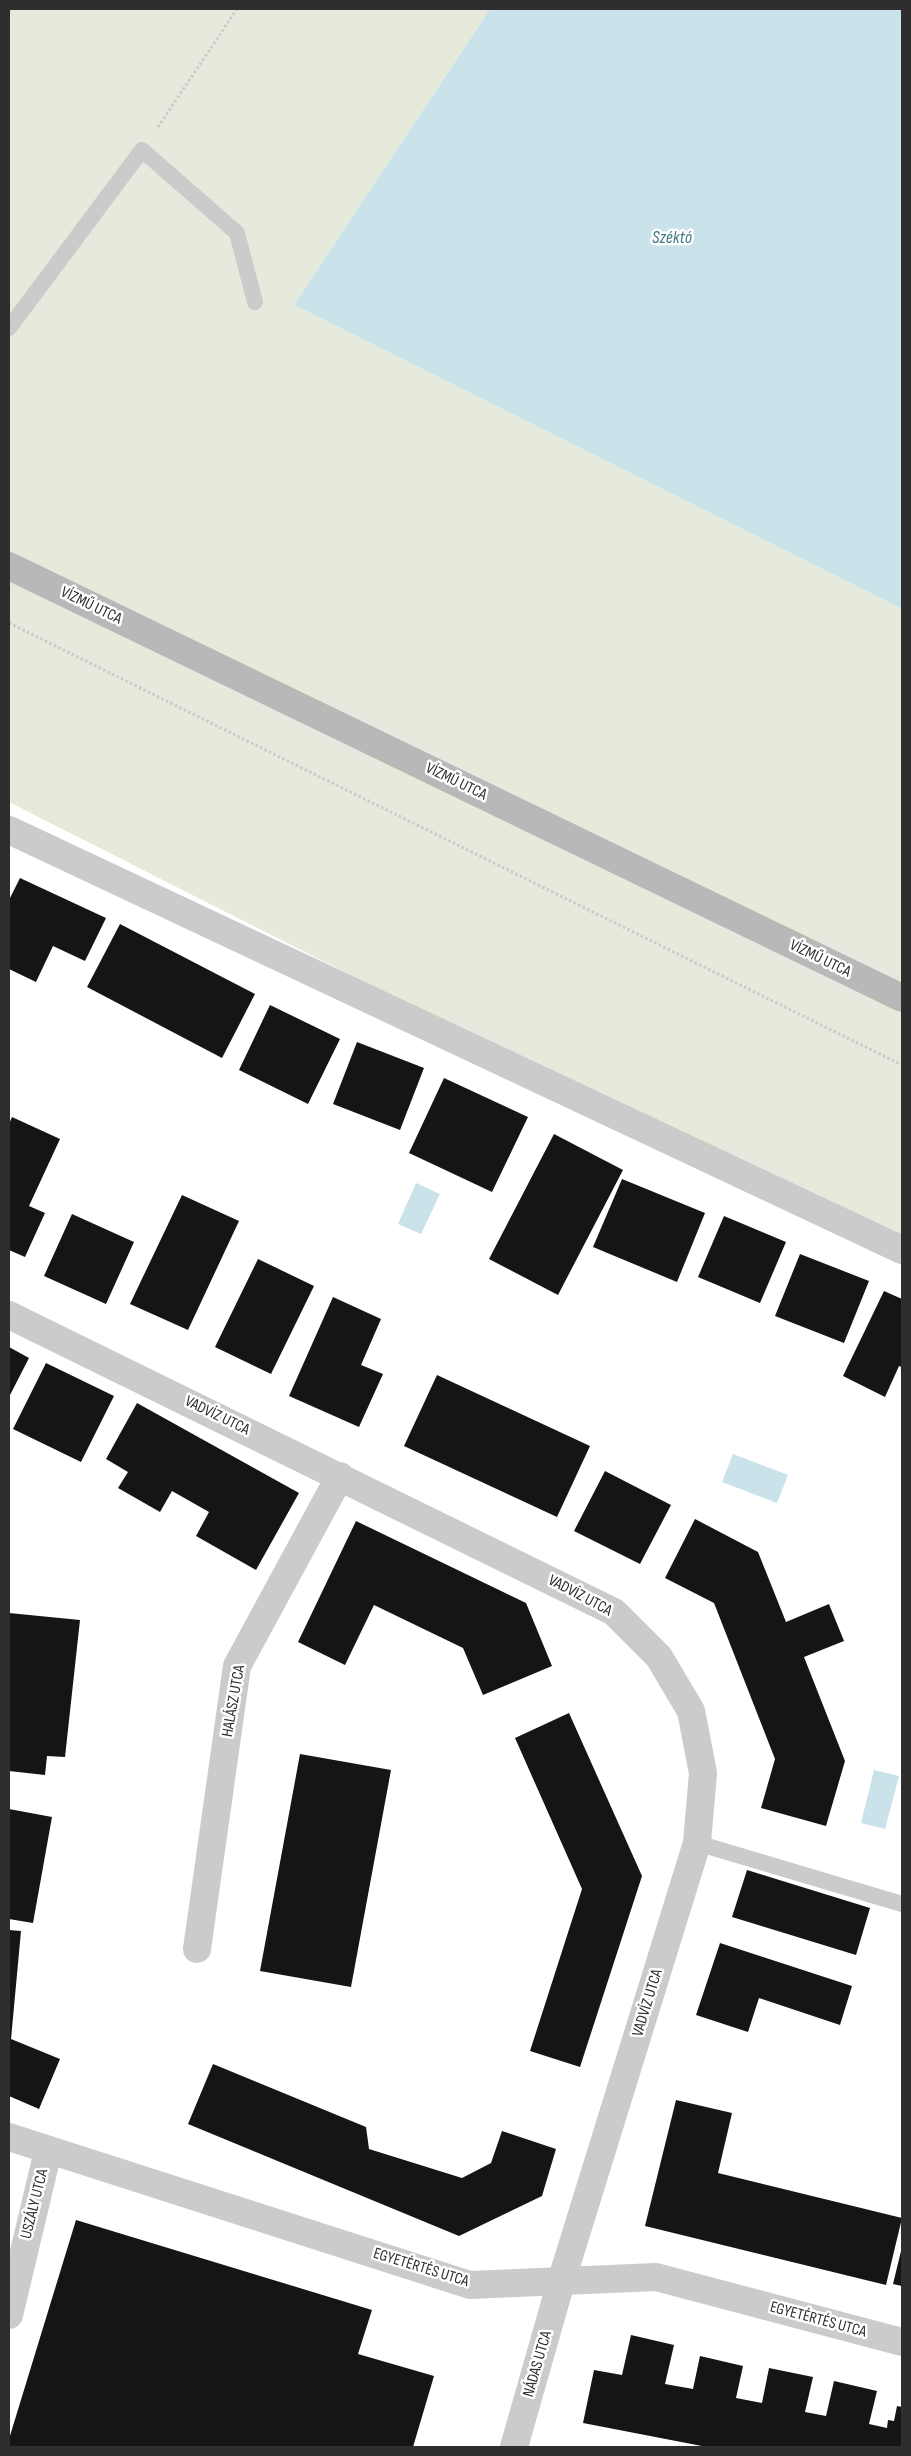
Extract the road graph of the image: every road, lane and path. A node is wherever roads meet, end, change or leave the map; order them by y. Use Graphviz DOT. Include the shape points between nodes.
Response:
graph roads {
  1 [pos="237,9"];
  2 [pos="142,150"];
  3 [pos="255,302"];
  4 [pos="9,328"];
  5 [pos="9,566"];
  6 [pos="9,623"];
  7 [pos="9,830"];
  8 [pos="902,998"];
  9 [pos="902,1065"];
  10 [pos="902,1250"];
  11 [pos="9,1315"];
  12 [pos="340,1476"];
  13 [pos="697,1843"];
  14 [pos="902,1904"];
  15 [pos="197,1949"];
  16 [pos="9,2137"];
  17 [pos="48,2151"];
  18 [pos="561,2282"];
  19 [pos="9,2314"];
  20 [pos="902,2342"];
  21 [pos="514,2447"];
  1 -- 2 [label="path"];
  2 -- 3 [label="lane" via="237,233"];
  2 -- 4 [label="lane"];
  5 -- 8 [label="main road, VÍZMŰ UTCA"];
  6 -- 9 [label="path"];
  7 -- 10 [label="street"];
  11 -- 12 [label="street, VADVÍZ UTCA"];
  12 -- 13 [label="street, VADVÍZ UTCA" via="614,1612 659,1657 691,1711 703,1773"];
  12 -- 15 [label="street, HALÁSZ UTCA" via="237,1666"];
  13 -- 14 [label="lane"];
  13 -- 18 [label="street, VADVÍZ UTCA"];
  16 -- 17 [label="street, EGYETÉRTÉS UTCA"];
  17 -- 18 [label="street, EGYETÉRTÉS UTCA" via="470,2285"];
  17 -- 19 [label="street, USZÁLY UTCA"];
  18 -- 20 [label="street, EGYETÉRTÉS UTCA" via="656,2277"];
  18 -- 21 [label="street, NÁDAS UTCA"];
}
